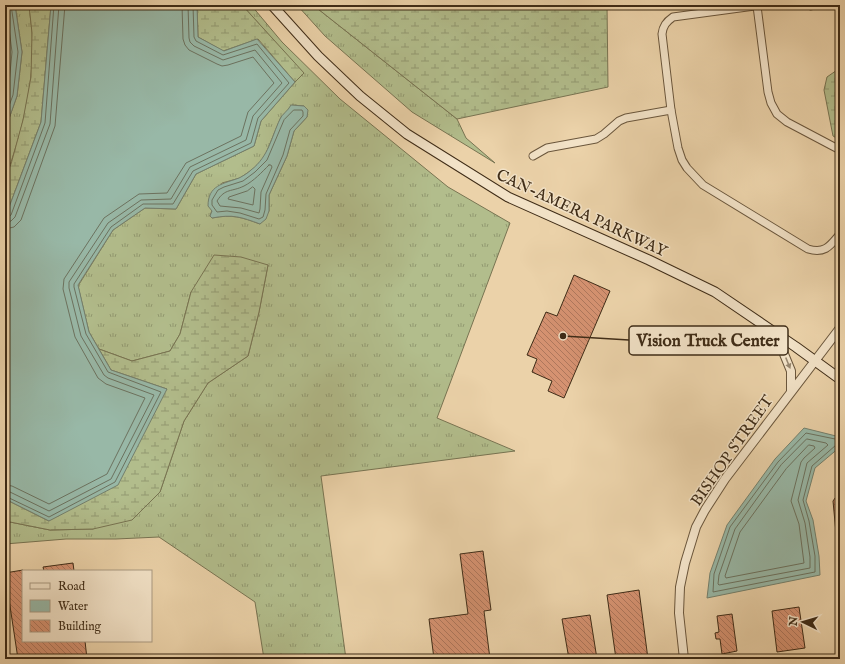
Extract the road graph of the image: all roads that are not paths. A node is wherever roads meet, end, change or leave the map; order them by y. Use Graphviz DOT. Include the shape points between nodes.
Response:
graph roads {
  1 [pos="272,5"];
  2 [pos="762,5"];
  3 [pos="756,6"];
  4 [pos="671,110"];
  5 [pos="840,150"];
  6 [pos="533,156"];
  7 [pos="840,234"];
  8 [pos="840,328"];
  9 [pos="779,336"];
  10 [pos="815,361"];
  11 [pos="840,379"];
  12 [pos="791,392"];
  13 [pos="684,659"];
  1 -- 9 [label="main road, CAN-AMERA PARKWAY" via="318,56 360,96 407,134 508,197 715,292"];
  2 -- 3 [label="street"];
  3 -- 4 [label="street" via="673,17 663,26"];
  3 -- 5 [label="street" via="768,92 777,114"];
  4 -- 6 [label="street" via="626,118 596,139 547,148"];
  4 -- 7 [label="street" via="682,160 703,186 808,249 823,250"];
  8 -- 10 [label="street, BISHOP STREET"];
  9 -- 10 [label="main road, CAN-AMERA PARKWAY"];
  9 -- 12 [label="street, one-way" via="791,371"];
  10 -- 11 [label="main road, CAN-AMERA PARKWAY"];
  10 -- 12 [label="street, BISHOP STREET"];
  12 -- 13 [label="street, BISHOP STREET" via="725,479 696,527 680,587 679,613"];
}
